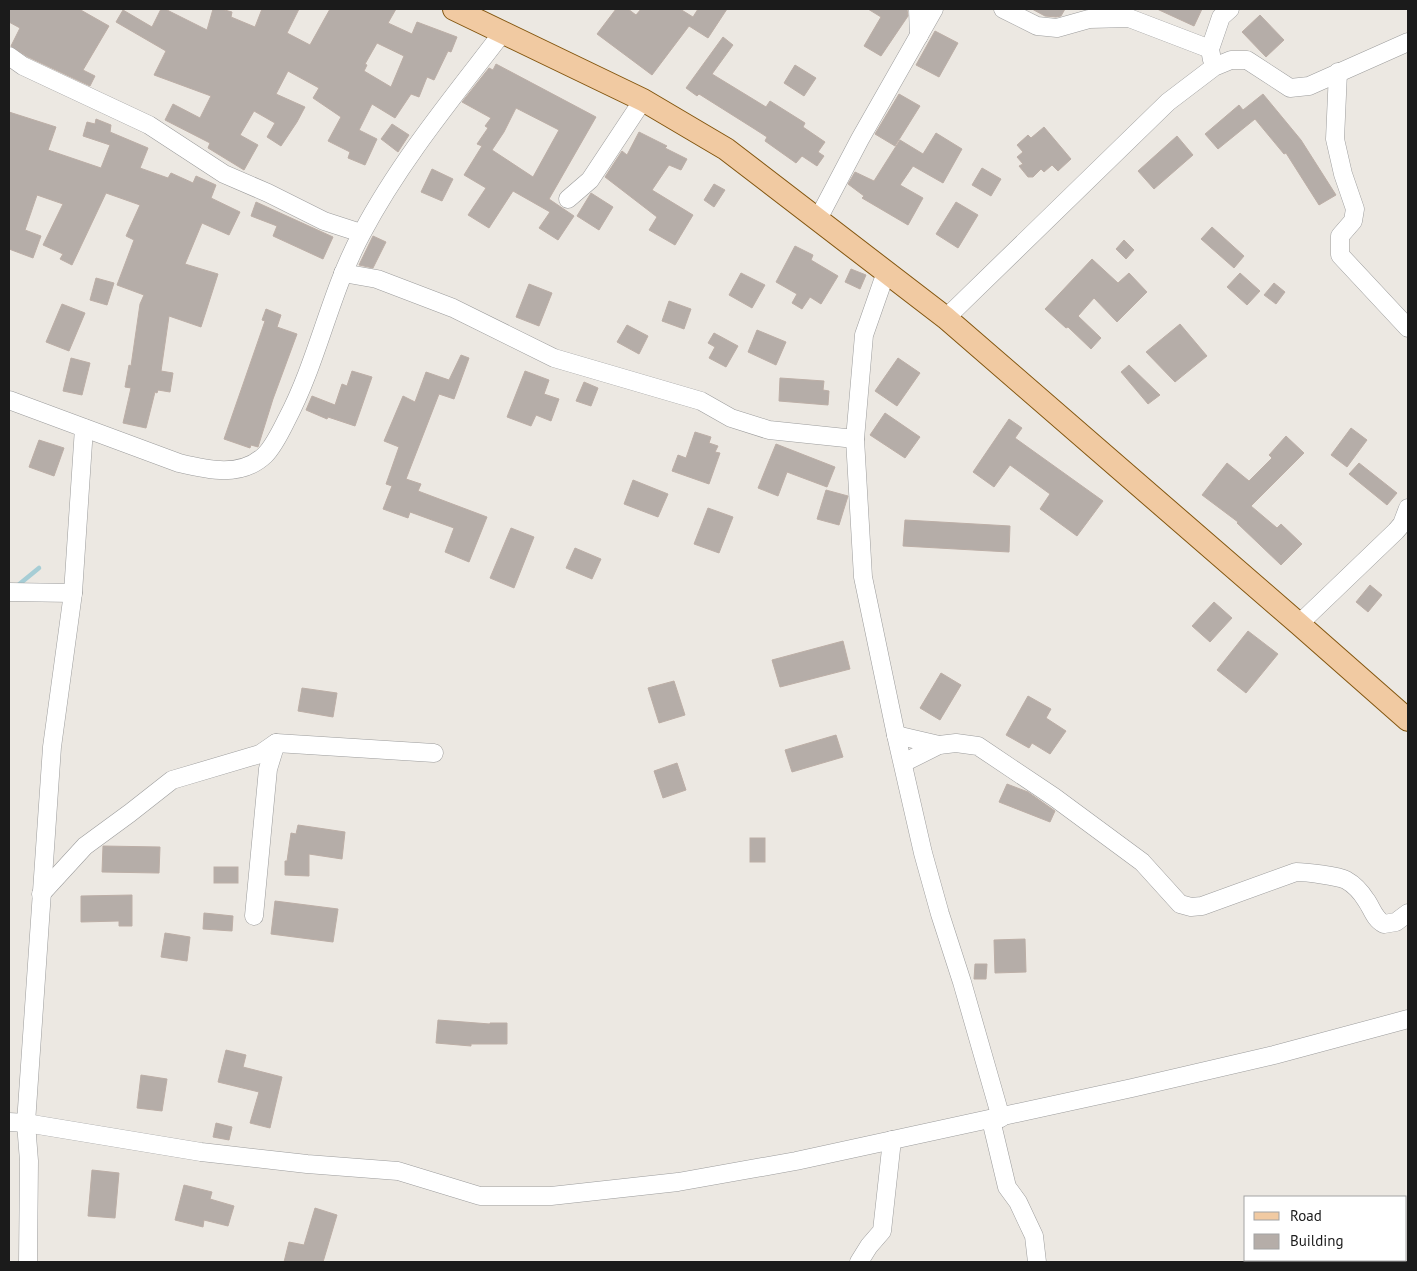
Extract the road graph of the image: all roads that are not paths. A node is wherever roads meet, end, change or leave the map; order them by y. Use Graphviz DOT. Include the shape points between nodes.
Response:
graph roads {
  1 [pos="918,9"];
  2 [pos="934,9"];
  3 [pos="1003,9"];
  4 [pos="1230,9"];
  5 [pos="458,10"];
  6 [pos="503,32"];
  7 [pos="918,36"];
  8 [pos="1408,42"];
  9 [pos="1210,49"];
  10 [pos="9,56"];
  11 [pos="1214,67"];
  12 [pos="1338,72"];
  13 [pos="643,100"];
  14 [pos="568,199"];
  15 [pos="818,219"];
  16 [pos="361,233"];
  17 [pos="886,272"];
  18 [pos="343,273"];
  19 [pos="946,318"];
  20 [pos="1408,328"];
  21 [pos="9,400"];
  22 [pos="84,428"];
  23 [pos="855,439"];
  24 [pos="1408,508"];
  25 [pos="9,592"];
  26 [pos="73,593"];
  27 [pos="1299,624"];
  28 [pos="1408,720"];
  29 [pos="896,734"];
  30 [pos="276,743"];
  31 [pos="939,746"];
  32 [pos="434,754"];
  33 [pos="903,763"];
  34 [pos="41,894"];
  35 [pos="1408,913"];
  36 [pos="254,916"];
  37 [pos="1408,1020"];
  38 [pos="996,1119"];
  39 [pos="18,1122"];
  40 [pos="892,1140"];
  41 [pos="28,1262"];
  42 [pos="859,1262"];
  43 [pos="1037,1262"];
  1 -- 7 [label="street"];
  2 -- 7 [label="street"];
  3 -- 9 [label="street" via="1037,26 1057,28 1089,19 1129,18"];
  4 -- 9 [label="street" via="1221,17"];
  5 -- 6 [label="main road"];
  6 -- 13 [label="main road"];
  6 -- 16 [label="street" via="413,150"];
  7 -- 15 [label="street"];
  8 -- 12 [label="street"];
  9 -- 11 [label="street"];
  10 -- 16 [label="street" via="22,66 149,125 224,174 324,221"];
  11 -- 12 [label="street" via="1231,60 1247,60 1290,88 1309,86"];
  11 -- 19 [label="street" via="1168,102"];
  12 -- 20 [label="street" via="1335,139 1356,209 1353,222 1340,236 1340,255"];
  13 -- 14 [label="street" via="590,180"];
  13 -- 15 [label="main road" via="726,149"];
  15 -- 17 [label="main road"];
  16 -- 18 [label="street"];
  17 -- 19 [label="main road"];
  17 -- 23 [label="street" via="864,335"];
  18 -- 22 [label="street" via="299,396 267,454 256,462 240,470 206,469 179,463"];
  18 -- 23 [label="street" via="386,283 452,308 554,358 701,401 731,418 769,430"];
  19 -- 27 [label="main road"];
  21 -- 22 [label="street"];
  22 -- 26 [label="street"];
  23 -- 29 [label="street" via="863,577"];
  24 -- 27 [label="street" via="1396,531"];
  25 -- 26 [label="street"];
  26 -- 34 [label="street" via="52,747"];
  27 -- 28 [label="main road"];
  29 -- 31 [label="street"];
  29 -- 33 [label="street"];
  30 -- 32 [label="street"];
  30 -- 34 [label="street" via="260,754 172,780 85,846"];
  30 -- 36 [label="street" via="268,769"];
  31 -- 33 [label="street"];
  31 -- 35 [label="street" via="956,743 978,746 1003,762 1142,862 1180,904 1202,906 1296,872 1307,872 1345,880 1357,888 1377,919 1384,924 1396,922"];
  33 -- 38 [label="street"];
  34 -- 39 [label="street"];
  37 -- 38 [label="street" via="1274,1055"];
  38 -- 40 [label="street"];
  38 -- 43 [label="street" via="1007,1187 1034,1236"];
  39 -- 40 [label="street" via="201,1152 398,1172 480,1196 551,1196 678,1182"];
  39 -- 41 [label="street" via="29,1161"];
  40 -- 42 [label="street" via="882,1231"];
}
